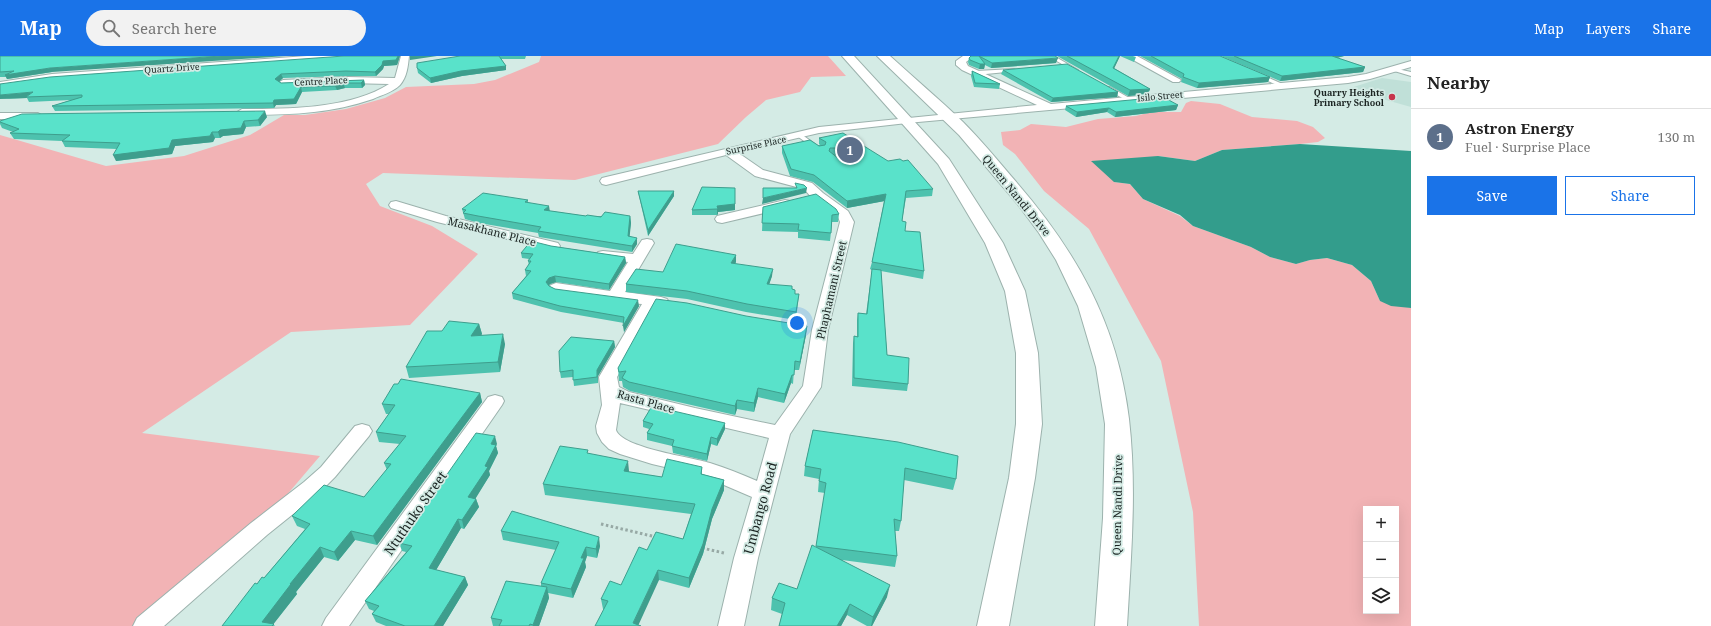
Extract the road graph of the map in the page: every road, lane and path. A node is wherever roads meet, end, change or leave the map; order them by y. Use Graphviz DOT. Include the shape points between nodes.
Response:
graph roads {
  1 [pos="345,56"];
  2 [pos="848,56"];
  3 [pos="883,56"];
  4 [pos="970,56"];
  5 [pos="1050,56"];
  6 [pos="1130,56"];
  7 [pos="407,62"];
  8 [pos="1411,64"];
  9 [pos="1059,66"];
  10 [pos="1067,66"];
  11 [pos="1022,69"];
  12 [pos="1393,69"];
  13 [pos="976,73"];
  14 [pos="1080,73"];
  15 [pos="1256,74"];
  16 [pos="1411,74"];
  17 [pos="1176,80"];
  18 [pos="397,81"];
  19 [pos="283,83"];
  20 [pos="1101,84"];
  21 [pos="0,85"];
  22 [pos="1284,86"];
  23 [pos="1128,99"];
  24 [pos="1049,107"];
  25 [pos="232,112"];
  26 [pos="0,116"];
  27 [pos="51,116"];
  28 [pos="950,117"];
  29 [pos="907,120"];
  30 [pos="799,135"];
  31 [pos="728,150"];
  32 [pos="821,150"];
  33 [pos="606,181"];
  34 [pos="806,199"];
  35 [pos="396,205"];
  36 [pos="722,219"];
  37 [pos="647,243"];
  38 [pos="567,249"];
  39 [pos="589,252"];
  40 [pos="636,260"];
  41 [pos="556,288"];
  42 [pos="614,297"];
  43 [pos="651,302"];
  44 [pos="673,304"];
  45 [pos="610,390"];
  46 [pos="806,397"];
  47 [pos="495,401"];
  48 [pos="362,431"];
  49 [pos="780,433"];
  50 [pos="764,494"];
  51 [pos="601,524"];
  52 [pos="662,538"];
  53 [pos="700,548"];
  54 [pos="746,558"];
  55 [pos="146,626"];
  56 [pos="335,626"];
  57 [pos="731,626"];
  58 [pos="993,626"];
  59 [pos="1111,626"];
  1 -- 21 [label="street, Quartz Drive" via="52,77"];
  2 -- 29 [label="main road"];
  3 -- 28 [label="main road, Queen Nandi Drive"];
  4 -- 13 [label="street" via="961,61 961,65"];
  5 -- 10 [label="lane"];
  6 -- 17 [label="street"];
  7 -- 18 [label="street"];
  8 -- 12 [label="street, Isilo Street"];
  9 -- 10 [label="lane"];
  10 -- 14 [label="lane"];
  11 -- 13 [label="lane"];
  12 -- 16 [label="lane"];
  12 -- 22 [label="street, Isilo Street" via="1367,77"];
  13 -- 24 [label="street"];
  15 -- 22 [label="lane"];
  18 -- 19 [label="street, Centre Place"];
  18 -- 25 [label="street" via="372,96 333,106 298,111"];
  20 -- 23 [label="lane"];
  22 -- 23 [label="street, Isilo Street"];
  23 -- 24 [label="street, Isilo Street"];
  24 -- 28 [label="street, Isilo Street"];
  26 -- 27 [label="street"];
  28 -- 29 [label="street, Isilo Street"];
  28 -- 59 [label="main road, Queen Nandi Drive" via="1041,222 1082,292 1095,326 1108,371 1116,415 1118,538"];
  29 -- 30 [label="street, Surprise Place" via="819,130"];
  29 -- 58 [label="main road" via="944,162 994,243 1014,291 1027,353 1029,424 1022,478"];
  30 -- 31 [label="street, Surprise Place"];
  30 -- 32 [label="lane"];
  31 -- 33 [label="street, Surprise Place"];
  31 -- 34 [label="street, Phaphamani Street" via="759,173 808,186"];
  34 -- 36 [label="street"];
  34 -- 46 [label="street, Phaphamani Street" via="842,214 847,222 813,328 812,387"];
  35 -- 38 [label="street, Masakhane Place"];
  37 -- 40 [label="street"];
  39 -- 40 [label="street"];
  40 -- 42 [label="street"];
  41 -- 42 [label="street"];
  42 -- 43 [label="street"];
  43 -- 44 [label="street"];
  43 -- 45 [label="street, Rasta Place" via="608,377"];
  45 -- 49 [label="street, Rasta Place" via="623,397"];
  45 -- 50 [label="street" via="611,405 606,430 609,437 619,445 646,455 729,477"];
  46 -- 49 [label="street, Umbango Road"];
  47 -- 56 [label="street, Ntuthuko Street"];
  48 -- 55 [label="street" via="328,472 311,488"];
  49 -- 50 [label="street, Umbango Road"];
  50 -- 54 [label="street, Umbango Road"];
  51 -- 52 [label="path"];
  53 -- 54 [label="path"];
  54 -- 57 [label="street, Umbango Road"];
}
